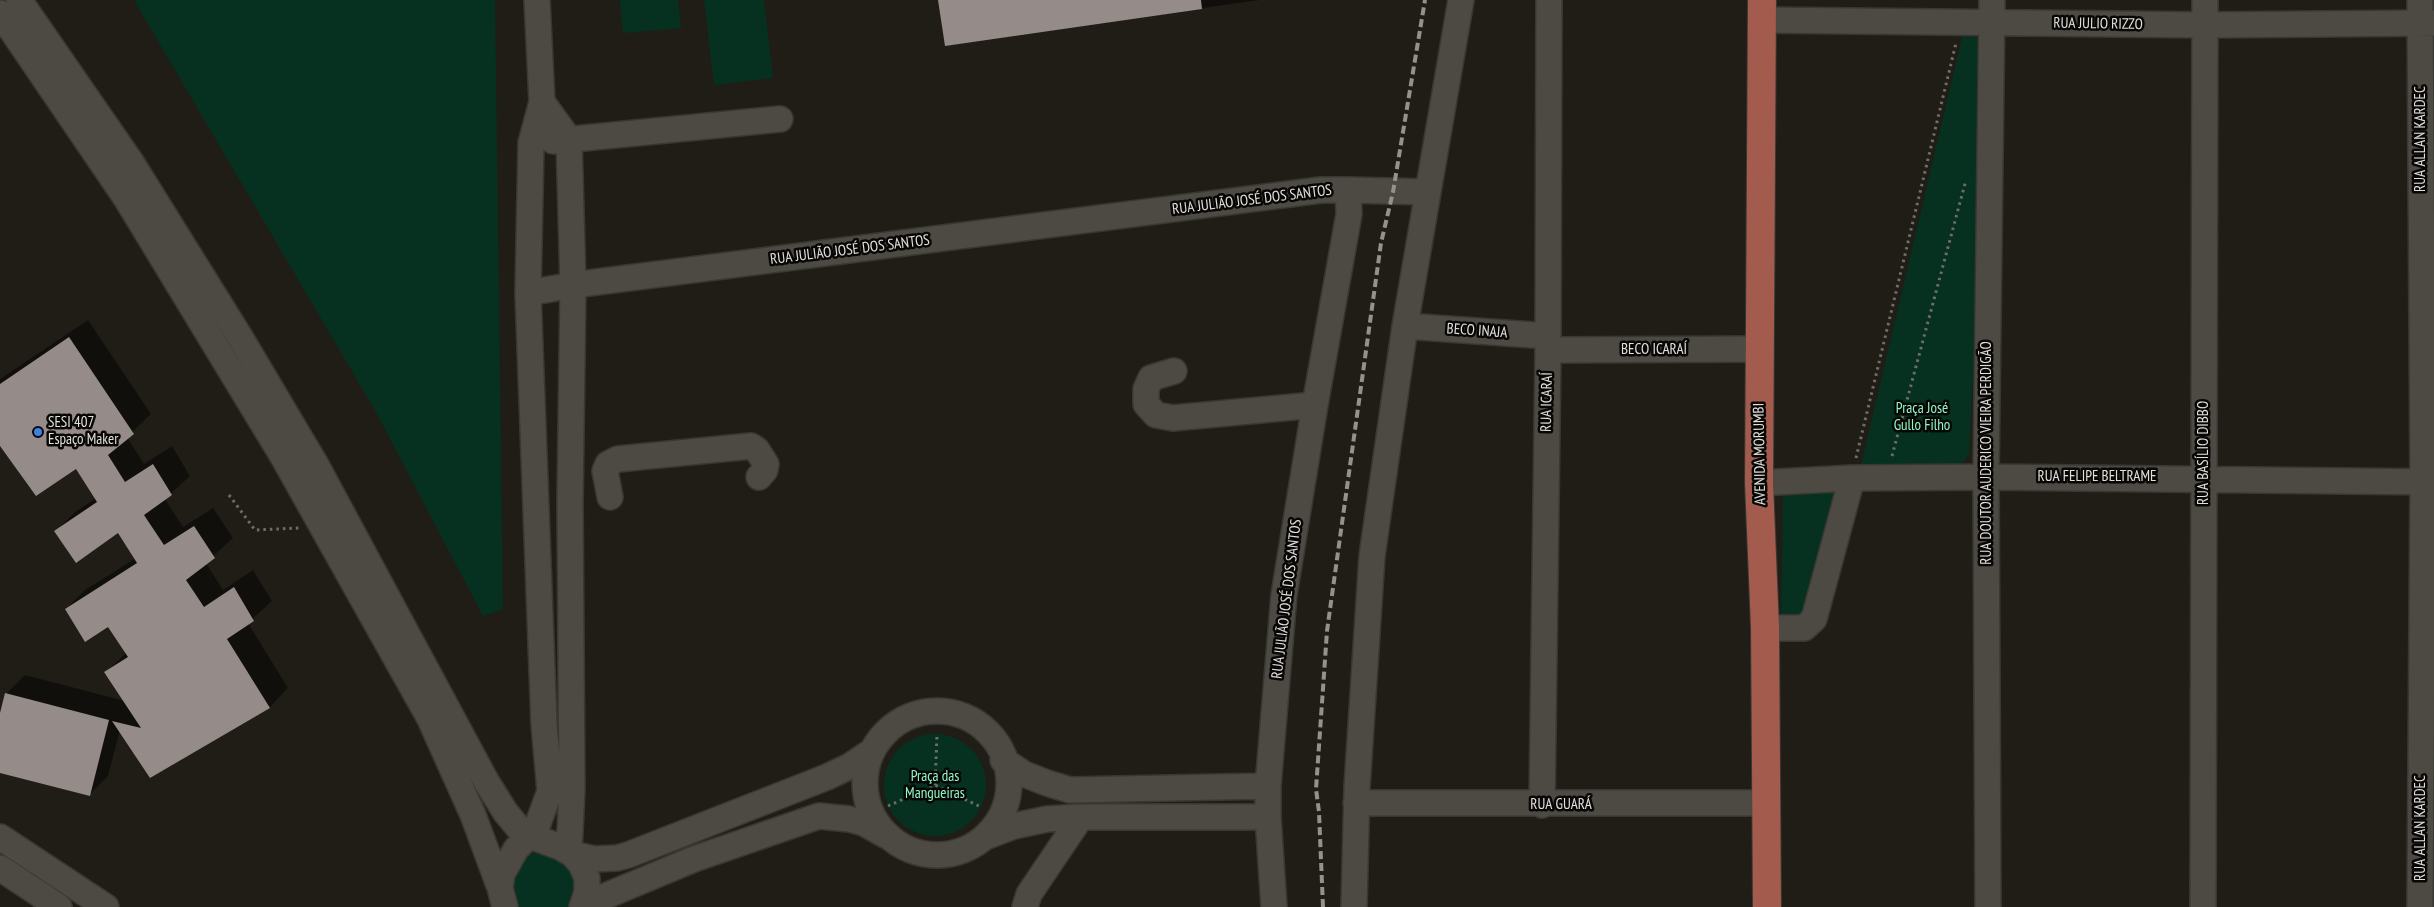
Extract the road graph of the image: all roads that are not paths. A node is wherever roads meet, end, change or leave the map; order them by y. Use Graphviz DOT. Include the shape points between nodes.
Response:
graph roads {
  1 [pos="19,0"];
  2 [pos="537,0"];
  3 [pos="1461,0"];
  4 [pos="1549,0"];
  5 [pos="2205,0"];
  6 [pos="1762,10"];
  7 [pos="1992,11"];
  8 [pos="0,13"];
  9 [pos="2424,15"];
  10 [pos="2205,25"];
  11 [pos="542,102"];
  12 [pos="780,119"];
  13 [pos="569,139"];
  14 [pos="531,143"];
  15 [pos="1348,190"];
  16 [pos="1428,192"];
  17 [pos="573,285"];
  18 [pos="528,293"];
  19 [pos="1405,326"];
  20 [pos="1548,343"];
  21 [pos="1759,349"];
  22 [pos="1174,371"];
  23 [pos="1314,405"];
  24 [pos="1986,476"];
  25 [pos="759,477"];
  26 [pos="1852,478"];
  27 [pos="2204,478"];
  28 [pos="2428,482"];
  29 [pos="1759,483"];
  30 [pos="610,497"];
  31 [pos="1765,628"];
  32 [pos="871,752"];
  33 [pos="1003,760"];
  34 [pos="1268,786"];
  35 [pos="1356,803"];
  36 [pos="1765,803"];
  37 [pos="1542,805"];
  38 [pos="1081,816"];
  39 [pos="1268,817"];
  40 [pos="0,837"];
  41 [pos="530,838"];
  42 [pos="982,838"];
  43 [pos="891,839"];
  44 [pos="571,853"];
  45 [pos="0,868"];
  46 [pos="502,898"];
  47 [pos="583,906"];
  48 [pos="59,907"];
  49 [pos="106,907"];
  50 [pos="1025,907"];
  51 [pos="1274,907"];
  52 [pos="1354,907"];
  53 [pos="1767,907"];
  54 [pos="1988,907"];
  55 [pos="2203,907"];
  56 [pos="2420,907"];
  1 -- 41 [label="street" via="130,162 240,337 316,464 486,781 506,813"];
  2 -- 11 [label="street"];
  3 -- 16 [label="street"];
  4 -- 20 [label="street, RUA ICARAÍ"];
  5 -- 10 [label="street, RUA BASÍLIO DIBBO"];
  6 -- 7 [label="street, RUA JULIO RIZZO" via="1961,22"];
  6 -- 21 [label="main road, AVENIDA MORUMBI"];
  7 -- 10 [label="street, RUA JULIO RIZZO"];
  7 -- 24 [label="street, RUA DOUTOR AUDERICO VIEIRA PERDIGÃO"];
  8 -- 46 [label="street" via="126,198 282,455 430,719 473,815"];
  9 -- 10 [label="street, RUA JULIO RIZZO"];
  9 -- 28 [label="street, RUA ALLAN KARDEC"];
  10 -- 27 [label="street, RUA BASÍLIO DIBBO"];
  11 -- 13 [label="street"];
  11 -- 14 [label="street"];
  12 -- 13 [label="street"];
  13 -- 14 [label="street"];
  13 -- 17 [label="street"];
  14 -- 18 [label="street"];
  15 -- 16 [label="street"];
  15 -- 17 [label="street, RUA JULIÃO JOSÉ DOS SANTOS" via="1321,190"];
  15 -- 23 [label="street, RUA JULIÃO JOSÉ DOS SANTOS" via="1349,214"];
  16 -- 19 [label="street"];
  17 -- 18 [label="street, RUA JULIÃO JOSÉ DOS SANTOS"];
  17 -- 44 [label="street"];
  18 -- 41 [label="street" via="544,724 550,791"];
  19 -- 20 [label="street, BECO INAJA"];
  19 -- 35 [label="street" via="1372,556"];
  20 -- 21 [label="street, BECO ICARAÍ"];
  20 -- 37 [label="street, RUA ICARAÍ"];
  21 -- 29 [label="main road, AVENIDA MORUMBI"];
  22 -- 23 [label="street" via="1152,378 1146,389 1146,404 1156,416 1173,418"];
  23 -- 34 [label="street, RUA JULIÃO JOSÉ DOS SANTOS" via="1284,595"];
  24 -- 26 [label="street, RUA FELIPE BELTRAME"];
  24 -- 27 [label="street, RUA FELIPE BELTRAME"];
  24 -- 54 [label="street, RUA DOUTOR AUDERICO VIEIRA PERDIGÃO"];
  25 -- 30 [label="street" via="766,470 766,464 758,450 751,446 618,459 608,464 606,471"];
  26 -- 29 [label="street, RUA FELIPE BELTRAME"];
  26 -- 31 [label="street" via="1814,619 1804,628"];
  27 -- 28 [label="street, RUA FELIPE BELTRAME"];
  27 -- 55 [label="street, RUA BASÍLIO DIBBO"];
  28 -- 56 [label="street, RUA ALLAN KARDEC"];
  29 -- 31 [label="main road, AVENIDA MORUMBI"];
  31 -- 36 [label="main road, AVENIDA MORUMBI"];
  32 -- 33 [label="street" via="885,732 904,718 927,712 951,712 973,721 992,736"];
  32 -- 43 [label="street" via="865,775 866,799 875,821"];
  32 -- 44 [label="street" via="827,778 628,855 600,859"];
  33 -- 34 [label="street" via="1024,774 1070,790"];
  33 -- 42 [label="street" via="1010,780 1007,803 997,825"];
  34 -- 39 [label="street, RUA JULIÃO JOSÉ DOS SANTOS"];
  35 -- 37 [label="street, RUA GUARÁ"];
  35 -- 52 [label="street"];
  36 -- 37 [label="street, RUA GUARÁ"];
  36 -- 53 [label="main road, AVENIDA MORUMBI"];
  38 -- 39 [label="street"];
  38 -- 42 [label="street" via="1014,826"];
  38 -- 50 [label="street" via="1028,894"];
  39 -- 51 [label="street, RUA JULIÃO JOSÉ DOS SANTOS"];
  40 -- 49 [label="street"];
  41 -- 44 [label="street" via="544,840"];
  41 -- 46 [label="street" via="516,849 508,861 502,874"];
  42 -- 43 [label="street" via="959,852 935,856 912,851"];
  43 -- 47 [label="street" via="864,823 819,816 694,859"];
  44 -- 47 [label="street" via="581,864 586,878"];
  45 -- 48 [label="street"];
}
